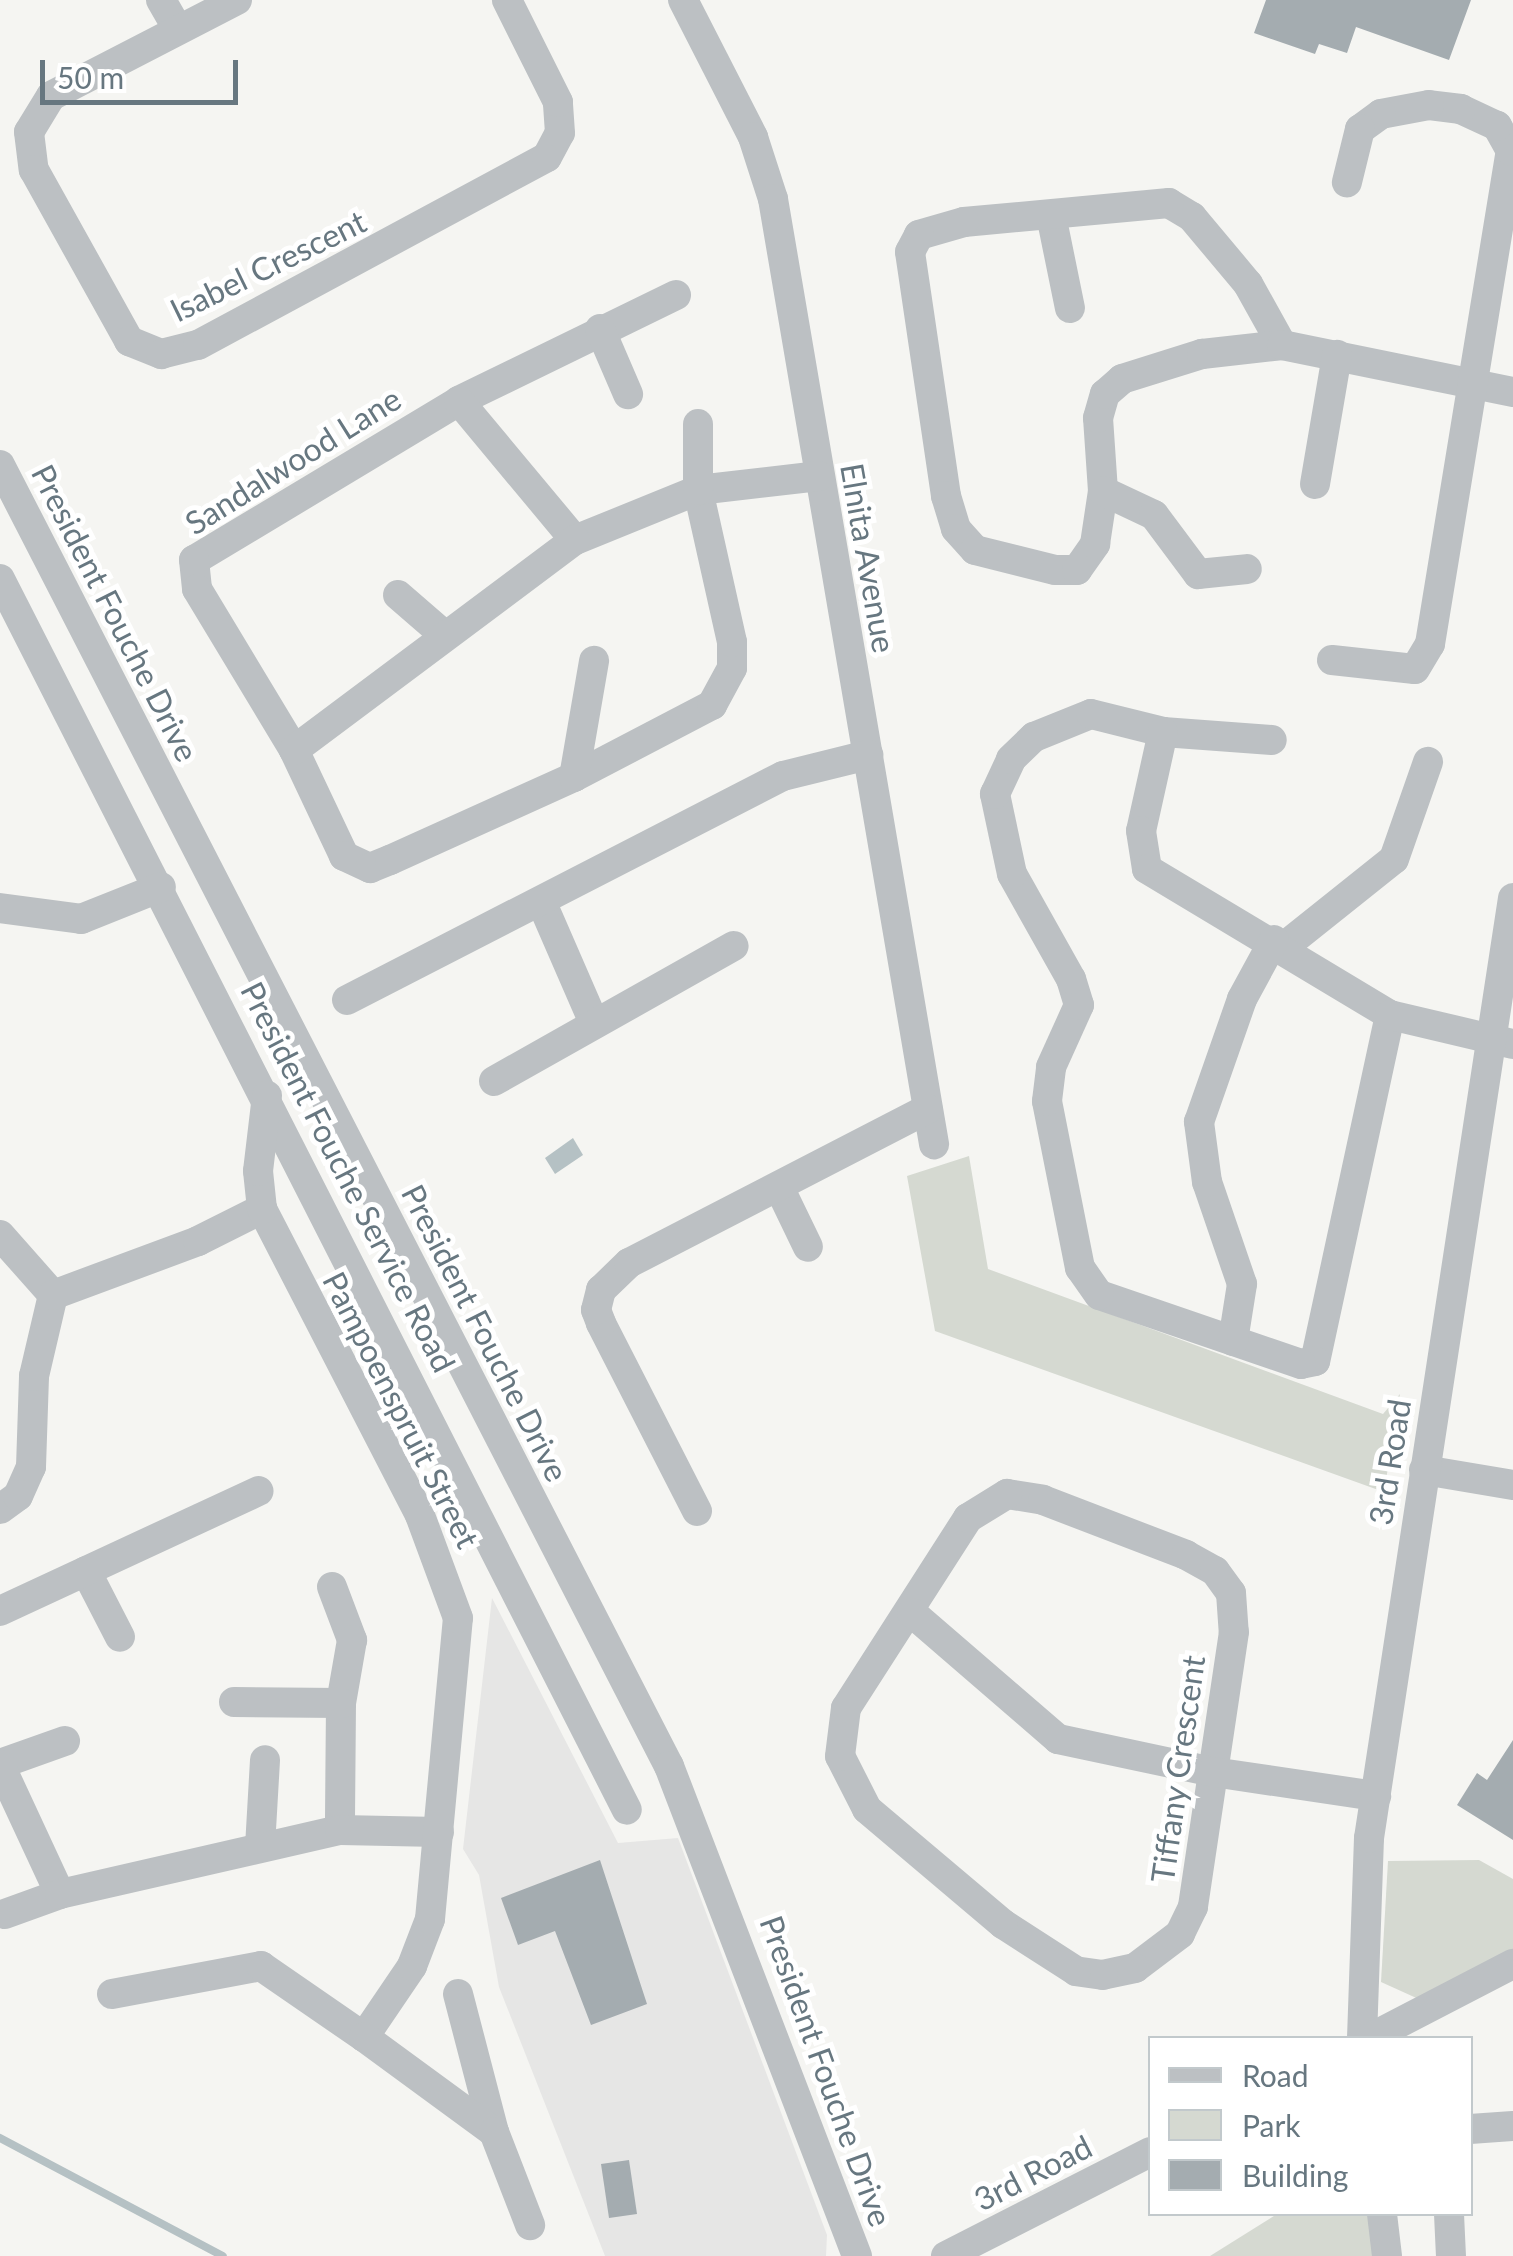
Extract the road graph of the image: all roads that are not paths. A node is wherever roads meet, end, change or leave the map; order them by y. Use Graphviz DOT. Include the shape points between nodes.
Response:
graph roads {
  1 [pos="160,0"];
  2 [pos="237,0"];
  3 [pos="507,0"];
  4 [pos="683,0"];
  5 [pos="178,28"];
  6 [pos="1347,182"];
  7 [pos="1052,215"];
  8 [pos="676,295"];
  9 [pos="1070,308"];
  10 [pos="600,329"];
  11 [pos="1282,345"];
  12 [pos="1337,355"];
  13 [pos="1473,384"];
  14 [pos="1513,392"];
  15 [pos="628,394"];
  16 [pos="460,400"];
  17 [pos="698,424"];
  18 [pos="0,465"];
  19 [pos="818,476"];
  20 [pos="1315,484"];
  21 [pos="698,490"];
  22 [pos="1103,491"];
  23 [pos="575,540"];
  24 [pos="1247,569"];
  25 [pos="0,580"];
  26 [pos="398,595"];
  27 [pos="443,634"];
  28 [pos="1332,660"];
  29 [pos="594,661"];
  30 [pos="1163,732"];
  31 [pos="1272,740"];
  32 [pos="294,750"];
  33 [pos="868,755"];
  34 [pos="1428,762"];
  35 [pos="574,777"];
  36 [pos="161,887"];
  37 [pos="1513,898"];
  38 [pos="541,901"];
  39 [pos="0,908"];
  40 [pos="1279,943"];
  41 [pos="734,946"];
  42 [pos="347,1000"];
  43 [pos="1390,1015"];
  44 [pos="594,1023"];
  45 [pos="1502,1043"];
  46 [pos="494,1081"];
  47 [pos="267,1096"];
  48 [pos="928,1109"];
  49 [pos="934,1144"];
  50 [pos="780,1188"];
  51 [pos="262,1210"];
  52 [pos="0,1236"];
  53 [pos="808,1247"];
  54 [pos="53,1294"];
  55 [pos="1233,1342"];
  56 [pos="1424,1470"];
  57 [pos="1513,1485"];
  58 [pos="258,1491"];
  59 [pos="0,1509"];
  60 [pos="697,1511"];
  61 [pos="86,1571"];
  62 [pos="332,1586"];
  63 [pos="0,1612"];
  64 [pos="912,1613"];
  65 [pos="120,1638"];
  66 [pos="234,1702"];
  67 [pos="341,1703"];
  68 [pos="65,1740"];
  69 [pos="265,1760"];
  70 [pos="1212,1772"];
  71 [pos="2,1773"];
  72 [pos="1376,1796"];
  73 [pos="628,1810"];
  74 [pos="340,1830"];
  75 [pos="439,1832"];
  76 [pos="260,1847"];
  77 [pos="60,1894"];
  78 [pos="5,1914"];
  79 [pos="1513,1964"];
  80 [pos="112,1994"];
  81 [pos="458,1994"];
  82 [pos="1362,2036"];
  83 [pos="1374,2036"];
  84 [pos="364,2037"];
  85 [pos="1513,2126"];
  86 [pos="1473,2129"];
  87 [pos="494,2132"];
  88 [pos="1148,2153"];
  89 [pos="1382,2216"];
  90 [pos="1449,2216"];
  91 [pos="530,2225"];
  92 [pos="857,2256"];
  93 [pos="946,2256"];
  94 [pos="1387,2256"];
  95 [pos="1452,2256"];
  1 -- 5 [label="street"];
  2 -- 5 [label="street, Isabel Crescent"];
  3 -- 5 [label="street, Isabel Crescent" via="558,102 560,134 546,158 198,345 161,354 128,341 27,153 35,116 50,96"];
  4 -- 19 [label="street, Elnita Avenue" via="766,170"];
  6 -- 13 [label="street" via="1360,128 1374,116 1429,105 1461,109 1507,137 1511,152"];
  7 -- 9 [label="street"];
  7 -- 11 [label="street" via="1155,201 1180,208 1248,284"];
  7 -- 22 [label="street" via="934,230 919,236 910,252 946,496 956,528 974,550 1077,570 1096,544"];
  8 -- 10 [label="street, Sandalwood Lane"];
  10 -- 15 [label="street"];
  10 -- 16 [label="street, Sandalwood Lane"];
  11 -- 12 [label="street"];
  11 -- 22 [label="street" via="1202,354 1122,380 1106,394 1098,418"];
  12 -- 13 [label="street"];
  12 -- 20 [label="street"];
  13 -- 14 [label="street"];
  13 -- 28 [label="street" via="1423,661 1404,669"];
  16 -- 23 [label="street"];
  16 -- 32 [label="street, Sandalwood Lane" via="194,560 192,574 204,602"];
  17 -- 21 [label="street, Sandalwood Lane"];
  18 -- 92 [label="street, President Fouche Drive" via="669,1766"];
  19 -- 21 [label="street"];
  19 -- 33 [label="street, Elnita Avenue"];
  21 -- 23 [label="street"];
  21 -- 35 [label="street, Sandalwood Lane" via="732,642 727,682 712,705"];
  22 -- 24 [label="street" via="1154,515 1198,574"];
  23 -- 27 [label="street"];
  25 -- 36 [label="street, President Fouche Service Road"];
  26 -- 27 [label="street"];
  27 -- 32 [label="street"];
  29 -- 35 [label="street"];
  30 -- 31 [label="street"];
  30 -- 40 [label="street" via="1142,831 1148,869"];
  30 -- 55 [label="street" via="1112,717 1067,719 1010,758 996,794 1012,874 1079,1005 1046,1084 1080,1268 1091,1288 1113,1302"];
  32 -- 35 [label="street, Sandalwood Lane" via="344,856 370,868"];
  33 -- 38 [label="street" via="783,776"];
  33 -- 48 [label="street, Elnita Avenue"];
  34 -- 40 [label="street" via="1394,859"];
  36 -- 39 [label="street" via="81,919"];
  36 -- 47 [label="street, President Fouche Service Road"];
  37 -- 45 [label="street, 3rd Road"];
  38 -- 42 [label="street"];
  38 -- 44 [label="street"];
  40 -- 43 [label="street"];
  40 -- 55 [label="street" via="1242,998 1200,1122 1207,1182 1242,1284"];
  41 -- 44 [label="street"];
  43 -- 45 [label="street"];
  43 -- 55 [label="street" via="1320,1356 1302,1364"];
  44 -- 46 [label="street"];
  45 -- 56 [label="street, 3rd Road"];
  47 -- 51 [label="street, Pampoenspruit Street" via="258,1171"];
  47 -- 73 [label="street, President Fouche Service Road"];
  48 -- 49 [label="street, Elnita Avenue"];
  48 -- 50 [label="street" via="883,1127"];
  50 -- 53 [label="street"];
  50 -- 60 [label="street" via="628,1263 596,1299 601,1323"];
  51 -- 54 [label="street" via="198,1242"];
  51 -- 75 [label="street, Pampoenspruit Street" via="450,1585 460,1647"];
  52 -- 54 [label="street"];
  54 -- 59 [label="street" via="34,1376 31,1467 18,1496"];
  56 -- 57 [label="street"];
  56 -- 72 [label="street, 3rd Road"];
  58 -- 61 [label="street"];
  61 -- 63 [label="street"];
  61 -- 65 [label="street"];
  62 -- 67 [label="street" via="352,1640"];
  64 -- 70 [label="street" via="1058,1739"];
  64 -- 70 [label="street, Tiffany Crescent" via="968,1518 1006,1494 1042,1500 1215,1570 1230,1593 1234,1632"];
  64 -- 70 [label="street, Tiffany Crescent" via="846,1708 840,1756 866,1809 1052,1960 1103,1974 1135,1968 1180,1934 1204,1856"];
  66 -- 67 [label="street"];
  67 -- 74 [label="street"];
  68 -- 71 [label="street"];
  69 -- 76 [label="street"];
  70 -- 72 [label="street"];
  71 -- 77 [label="street"];
  72 -- 82 [label="street, 3rd Road" via="1361,1915"];
  74 -- 75 [label="street"];
  74 -- 76 [label="street"];
  75 -- 84 [label="street, Pampoenspruit Street" via="424,1938 391,2003"];
  76 -- 77 [label="street"];
  77 -- 78 [label="street"];
  79 -- 83 [label="street"];
  80 -- 84 [label="street" via="261,1966"];
  81 -- 87 [label="street"];
  84 -- 87 [label="street"];
  85 -- 86 [label="street"];
  87 -- 91 [label="street"];
  88 -- 93 [label="street, 3rd Road"];
  89 -- 94 [label="street"];
  90 -- 95 [label="street"];
}
